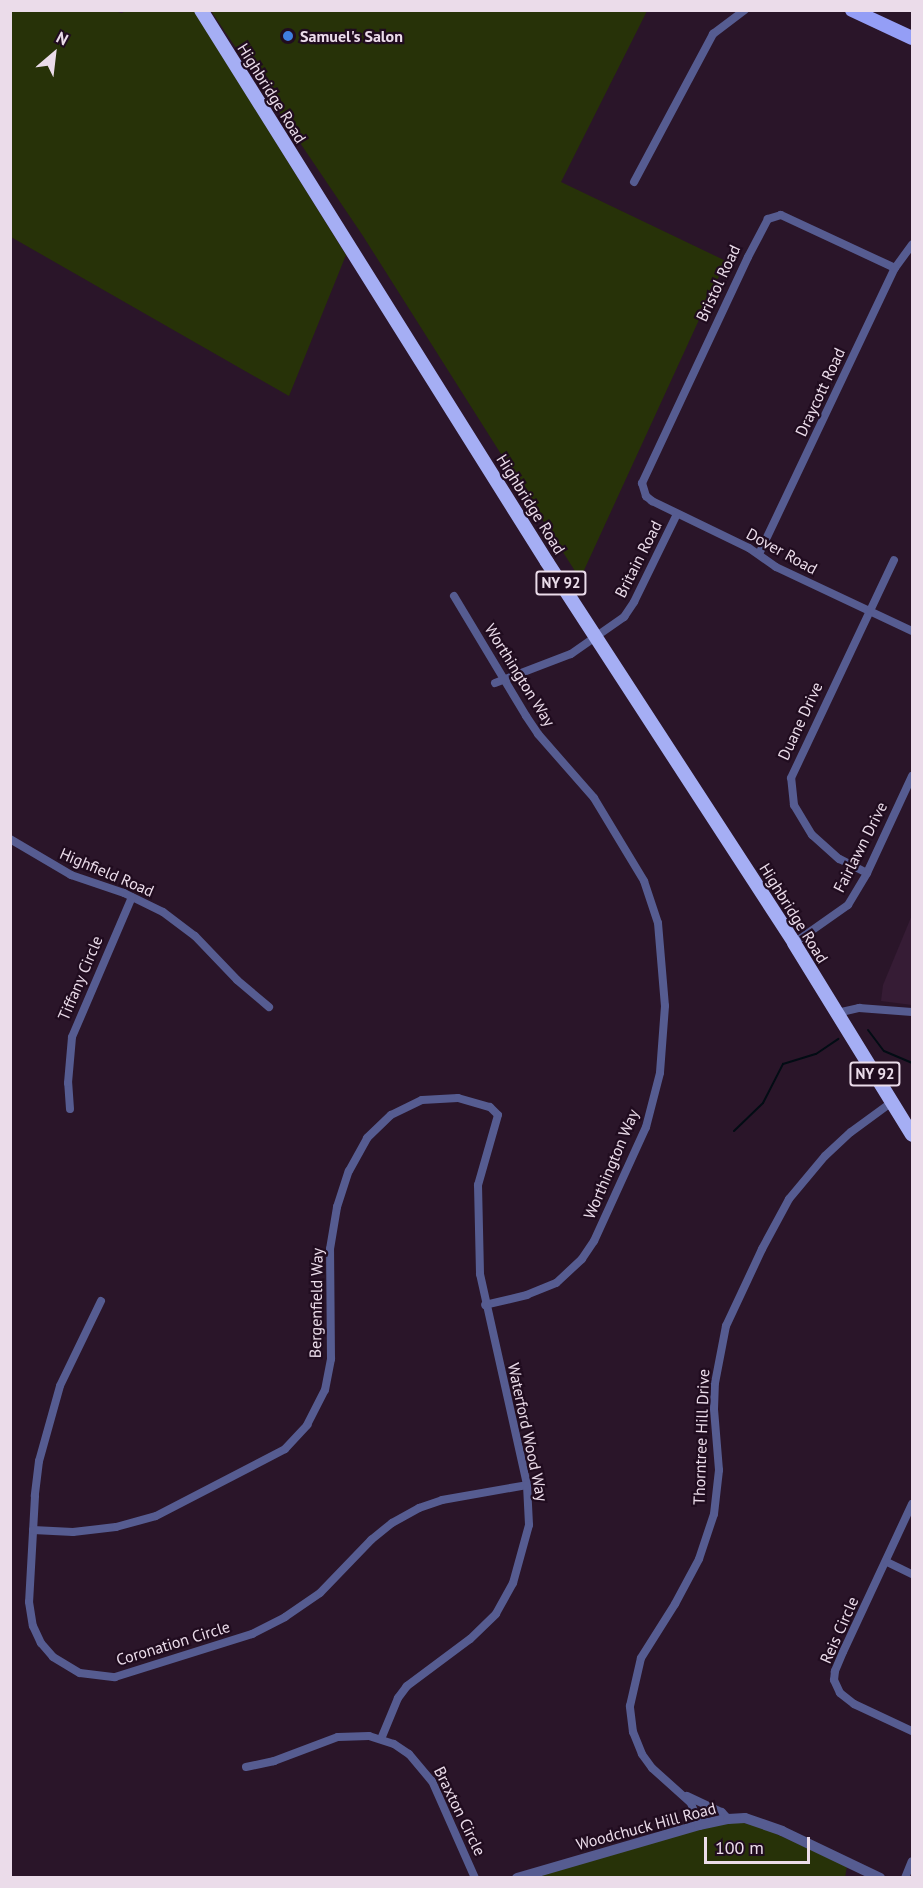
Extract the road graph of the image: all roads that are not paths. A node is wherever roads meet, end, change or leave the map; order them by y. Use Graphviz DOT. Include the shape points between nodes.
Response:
graph roads {
  1 [pos="201,10"];
  2 [pos="745,10"];
  3 [pos="852,10"];
  4 [pos="912,38"];
  5 [pos="634,182"];
  6 [pos="912,245"];
  7 [pos="895,268"];
  8 [pos="643,490"];
  9 [pos="677,514"];
  10 [pos="759,555"];
  11 [pos="894,560"];
  12 [pos="454,597"];
  13 [pos="870,611"];
  14 [pos="912,631"];
  15 [pos="596,637"];
  16 [pos="504,679"];
  17 [pos="495,683"];
  18 [pos="912,776"];
  19 [pos="10,839"];
  20 [pos="867,873"];
  21 [pos="132,897"];
  22 [pos="794,943"];
  23 [pos="269,1007"];
  24 [pos="912,1012"];
  25 [pos="837,1013"];
  26 [pos="892,1102"];
  27 [pos="70,1109"];
  28 [pos="498,1115"];
  29 [pos="912,1135"];
  30 [pos="101,1301"];
  31 [pos="485,1305"];
  32 [pos="527,1485"];
  33 [pos="912,1504"];
  34 [pos="33,1530"];
  35 [pos="887,1562"];
  36 [pos="912,1574"];
  37 [pos="912,1731"];
  38 [pos="381,1739"];
  39 [pos="246,1767"];
  40 [pos="683,1794"];
  41 [pos="728,1819"];
  42 [pos="699,1825"];
  43 [pos="912,1861"];
  44 [pos="475,1878"];
  45 [pos="517,1878"];
  46 [pos="880,1878"];
  47 [pos="905,1878"];
  1 -- 15 [label="highway, Highbridge Road / NY 92"];
  2 -- 5 [label="street" via="713,34"];
  3 -- 4 [label="main road"];
  6 -- 7 [label="street, Draycott Road"];
  7 -- 8 [label="street, Bristol Road" via="781,215 768,219 644,474"];
  7 -- 10 [label="street, Draycott Road"];
  8 -- 9 [label="street, Dover Road" via="652,501"];
  9 -- 10 [label="street, Dover Road"];
  9 -- 15 [label="street, Britain Road" via="634,602 624,617"];
  10 -- 13 [label="street, Dover Road" via="776,567"];
  11 -- 13 [label="street, Duane Drive"];
  12 -- 16 [label="street, Worthington Way"];
  13 -- 14 [label="street, Dover Road"];
  13 -- 20 [label="street, Duane Drive" via="795,765 790,789 799,816 821,846"];
  15 -- 16 [label="street" via="571,654"];
  15 -- 22 [label="highway, Highbridge Road / NY 92"];
  16 -- 17 [label="street"];
  16 -- 31 [label="street, Worthington Way" via="538,734 594,798 644,881 656,913 662,956 664,1041 656,1092 645,1127 617,1193 582,1259 543,1290"];
  18 -- 20 [label="street, Fairlawn Drive"];
  19 -- 21 [label="street, Highfield Road" via="71,875"];
  20 -- 22 [label="street, Fairlawn Drive" via="848,905"];
  21 -- 23 [label="street, Highfield Road" via="183,925"];
  21 -- 27 [label="street, Tiffany Circle" via="72,1037"];
  22 -- 25 [label="highway, Highbridge Road / NY 92"];
  24 -- 25 [label="street" via="859,1008"];
  25 -- 26 [label="highway, Highbridge Road / NY 92"];
  26 -- 29 [label="highway, Highbridge Road / NY 92"];
  26 -- 40 [label="street, Thorntree Hill Drive" via="825,1156 789,1199 726,1326 715,1383 719,1470 714,1514 699,1559 641,1658 630,1706 633,1731 642,1754 652,1768"];
  28 -- 31 [label="street, Waterford Wood Way" via="478,1185 478,1239"];
  28 -- 34 [label="street, Bergenfield Way" via="490,1107 458,1098 422,1100 391,1115 367,1138 349,1171 337,1207 330,1249 332,1359 325,1390 307,1425 285,1449 156,1516 116,1527 73,1532"];
  30 -- 34 [label="street, Coronation Circle" via="73,1353 48,1423 39,1461"];
  31 -- 32 [label="street, Waterford Wood Way"];
  32 -- 34 [label="street, Coronation Circle" via="418,1508 371,1540 320,1593 285,1617 214,1648 115,1677 80,1673 59,1663 36,1636 29,1602"];
  32 -- 38 [label="street, Waterford Wood Way" via="529,1525 513,1583 502,1605 479,1632 407,1686"];
  33 -- 35 [label="street, Reis Circle"];
  35 -- 36 [label="street"];
  35 -- 37 [label="street, Reis Circle" via="843,1652 834,1680 840,1693 854,1704"];
  38 -- 39 [label="street, Braxton Circle" via="338,1737"];
  38 -- 44 [label="street, Braxton Circle" via="409,1754 432,1781"];
  40 -- 41 [label="street, Thorntree Hill Drive" via="722,1812"];
  40 -- 42 [label="street, Thorntree Hill Drive"];
  41 -- 42 [label="street, Woodchuck Hill Road"];
  41 -- 46 [label="street, Woodchuck Hill Road" via="745,1818 771,1827"];
  42 -- 45 [label="street, Woodchuck Hill Road"];
  43 -- 47 [label="street"];
}
